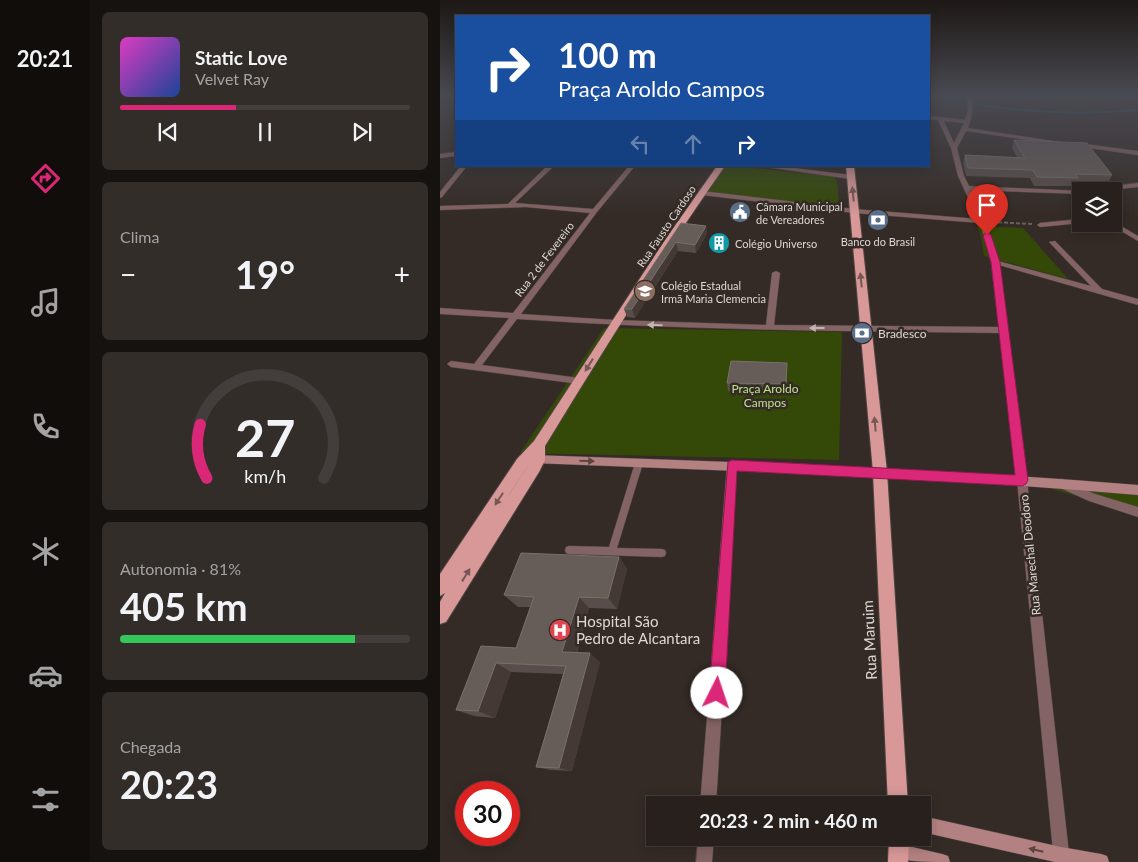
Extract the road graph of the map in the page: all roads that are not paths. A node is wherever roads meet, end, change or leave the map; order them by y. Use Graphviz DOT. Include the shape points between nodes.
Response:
graph roads {
  1 [pos="947,135"];
  2 [pos="961,135"];
  3 [pos="1009,135"];
  4 [pos="954,148"];
  5 [pos="1138,153"];
  6 [pos="455,154"];
  7 [pos="440,156"];
  8 [pos="463,167"];
  9 [pos="550,167"];
  10 [pos="631,167"];
  11 [pos="720,167"];
  12 [pos="769,167"];
  13 [pos="850,167"];
  14 [pos="851,177"];
  15 [pos="1138,185"];
  16 [pos="1122,187"];
  17 [pos="967,188"];
  18 [pos="702,193"];
  19 [pos="1072,193"];
  20 [pos="440,196"];
  21 [pos="509,206"];
  22 [pos="440,208"];
  23 [pos="595,211"];
  24 [pos="854,211"];
  25 [pos="983,221"];
  26 [pos="1072,222"];
  27 [pos="1040,225"];
  28 [pos="1122,230"];
  29 [pos="1138,240"];
  30 [pos="1053,242"];
  31 [pos="995,262"];
  32 [pos="776,273"];
  33 [pos="1098,289"];
  34 [pos="1138,302"];
  35 [pos="440,311"];
  36 [pos="515,316"];
  37 [pos="615,323"];
  38 [pos="770,328"];
  39 [pos="866,328"];
  40 [pos="1003,330"];
  41 [pos="451,364"];
  42 [pos="476,367"];
  43 [pos="579,381"];
  44 [pos="534,455"];
  45 [pos="638,463"];
  46 [pos="732,465"];
  47 [pos="880,472"];
  48 [pos="1022,480"];
  49 [pos="1062,484"];
  50 [pos="1138,490"];
  51 [pos="1138,512"];
  52 [pos="569,550"];
  53 [pos="612,552"];
  54 [pos="662,553"];
  55 [pos="440,588"];
  56 [pos="440,616"];
  57 [pos="709,796"];
  58 [pos="898,796"];
  59 [pos="931,826"];
  60 [pos="705,846"];
  61 [pos="898,850"];
  62 [pos="1062,859"];
  63 [pos="704,862"];
  64 [pos="942,862"];
  65 [pos="1101,862"];
  1 -- 4 [label="street, Rua Marechal Deodoro"];
  2 -- 4 [label="street"];
  3 -- 5 [label="street"];
  4 -- 17 [label="street, Rua Marechal Deodoro"];
  6 -- 7 [label="street"];
  8 -- 20 [label="street"];
  9 -- 21 [label="street"];
  10 -- 23 [label="street, Rua 2 de Fevereiro"];
  11 -- 18 [label="main road, Rua Fausto Cardoso"];
  12 -- 14 [label="street"];
  13 -- 14 [label="main road"];
  24 -- 14 [label="main road, one-way"];
  15 -- 16 [label="street"];
  17 -- 19 [label="street"];
  17 -- 25 [label="street, Rua Marechal Deodoro"];
  18 -- 24 [label="street"];
  18 -- 37 [label="main road, Rua Fausto Cardoso"];
  21 -- 22 [label="street"];
  21 -- 23 [label="street"];
  23 -- 36 [label="street, Rua 2 de Fevereiro"];
  24 -- 25 [label="street"];
  39 -- 24 [label="main road, one-way"];
  25 -- 31 [label="street, Rua Marechal Deodoro"];
  26 -- 27 [label="street"];
  28 -- 29 [label="street"];
  30 -- 33 [label="street"];
  31 -- 33 [label="street"];
  31 -- 40 [label="street, Rua Marechal Deodoro"];
  32 -- 38 [label="street"];
  33 -- 34 [label="street"];
  35 -- 36 [label="street"];
  36 -- 37 [label="street"];
  36 -- 42 [label="street, Rua 2 de Fevereiro"];
  38 -- 37 [label="street, one-way"];
  37 -- 43 [label="main road, one-way"];
  39 -- 38 [label="street, one-way"];
  39 -- 40 [label="street"];
  47 -- 39 [label="main road, one-way"];
  40 -- 48 [label="street, Rua Marechal Deodoro"];
  41 -- 42 [label="street"];
  42 -- 43 [label="street"];
  43 -- 44 [label="main road"];
  44 -- 45 [label="street, one-way"];
  44 -- 55 [label="main road, one-way"];
  56 -- 44 [label="main road, one-way"];
  45 -- 46 [label="street"];
  45 -- 53 [label="lane"];
  46 -- 47 [label="street"];
  46 -- 57 [label="street"];
  47 -- 48 [label="street"];
  47 -- 58 [label="main road, Rua Maruim"];
  48 -- 49 [label="street"];
  48 -- 62 [label="street, Rua Marechal Deodoro"];
  49 -- 50 [label="street"];
  49 -- 51 [label="street"];
  52 -- 53 [label="lane"];
  53 -- 54 [label="lane"];
  62 -- 59 [label="street, one-way"];
  60 -- 63 [label="street"];
  61 -- 64 [label="street"];
  62 -- 65 [label="street"];
}
